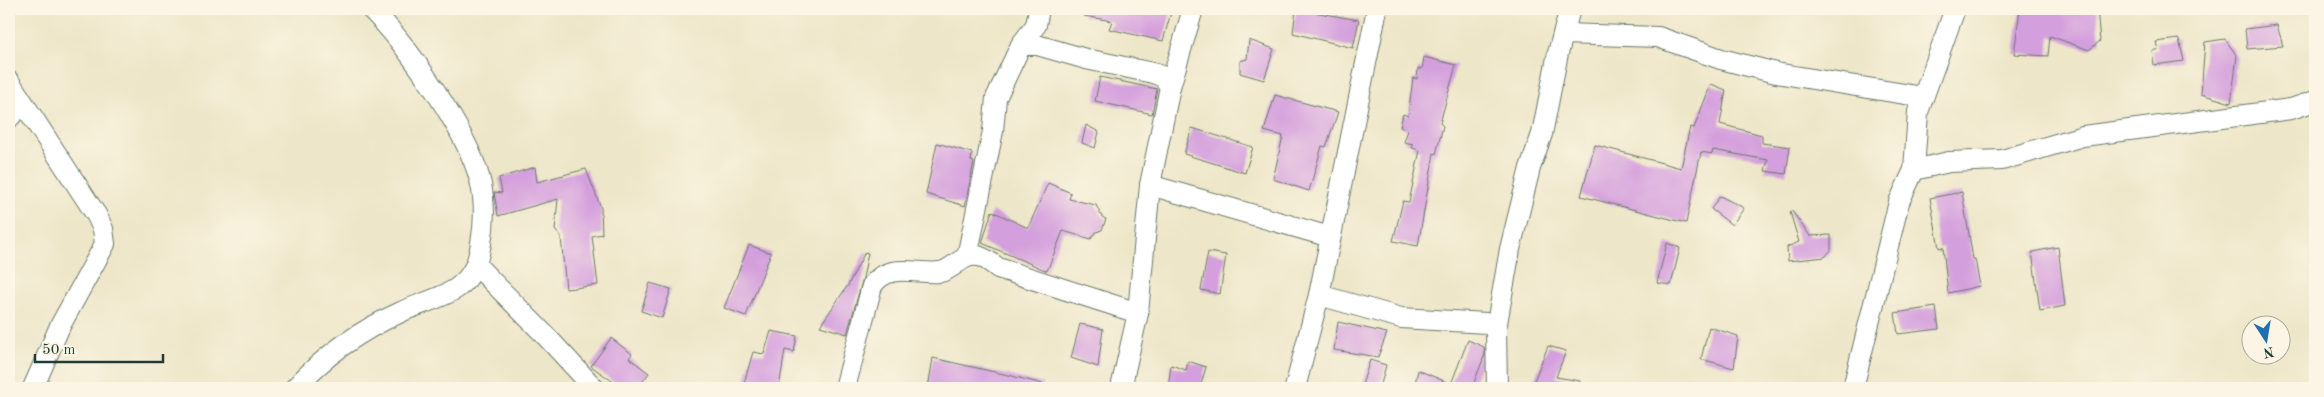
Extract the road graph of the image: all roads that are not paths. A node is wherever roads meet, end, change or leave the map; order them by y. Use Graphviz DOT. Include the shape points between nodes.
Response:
graph roads {
  1 [pos="371,9"];
  2 [pos="1039,9"];
  3 [pos="1193,9"];
  4 [pos="1377,9"];
  5 [pos="1570,9"];
  6 [pos="1955,9"];
  7 [pos="1563,34"];
  8 [pos="1021,45"];
  9 [pos="9,81"];
  10 [pos="1170,87"];
  11 [pos="1923,97"];
  12 [pos="2315,101"];
  13 [pos="16,111"];
  14 [pos="1914,170"];
  15 [pos="1150,185"];
  16 [pos="1330,237"];
  17 [pos="967,257"];
  18 [pos="477,266"];
  19 [pos="1319,295"];
  20 [pos="1138,312"];
  21 [pos="1496,329"];
  22 [pos="33,388"];
  23 [pos="295,388"];
  24 [pos="594,388"];
  25 [pos="845,388"];
  26 [pos="1121,388"];
  27 [pos="1295,388"];
  28 [pos="1496,388"];
  29 [pos="1853,388"];
  1 -- 18 [label="street" via="391,29 420,71 474,162 484,208"];
  2 -- 8 [label="street" via="1036,25"];
  3 -- 10 [label="street"];
  4 -- 16 [label="street"];
  5 -- 7 [label="street"];
  6 -- 11 [label="street"];
  7 -- 11 [label="street" via="1658,37 1721,59 1776,73"];
  7 -- 21 [label="street" via="1542,134 1510,249"];
  8 -- 10 [label="street" via="1037,45 1086,59 1145,70 1164,77"];
  8 -- 17 [label="street" via="996,98 993,131"];
  9 -- 13 [label="street"];
  10 -- 15 [label="street"];
  11 -- 14 [label="street" via="1918,112"];
  12 -- 14 [label="street" via="2291,108 2084,136 2002,160 1949,162"];
  13 -- 22 [label="street" via="97,216 105,244 60,326"];
  14 -- 29 [label="street" via="1899,202"];
  15 -- 16 [label="street"];
  15 -- 20 [label="street"];
  16 -- 19 [label="street"];
  17 -- 20 [label="street" via="979,256 998,268"];
  17 -- 25 [label="street" via="941,272 916,269 890,272 875,281"];
  18 -- 23 [label="street" via="455,289 382,321 342,346 317,364"];
  18 -- 24 [label="street"];
  19 -- 21 [label="street" via="1401,318 1486,323"];
  19 -- 27 [label="street"];
  20 -- 26 [label="street"];
  21 -- 28 [label="street"];
}
